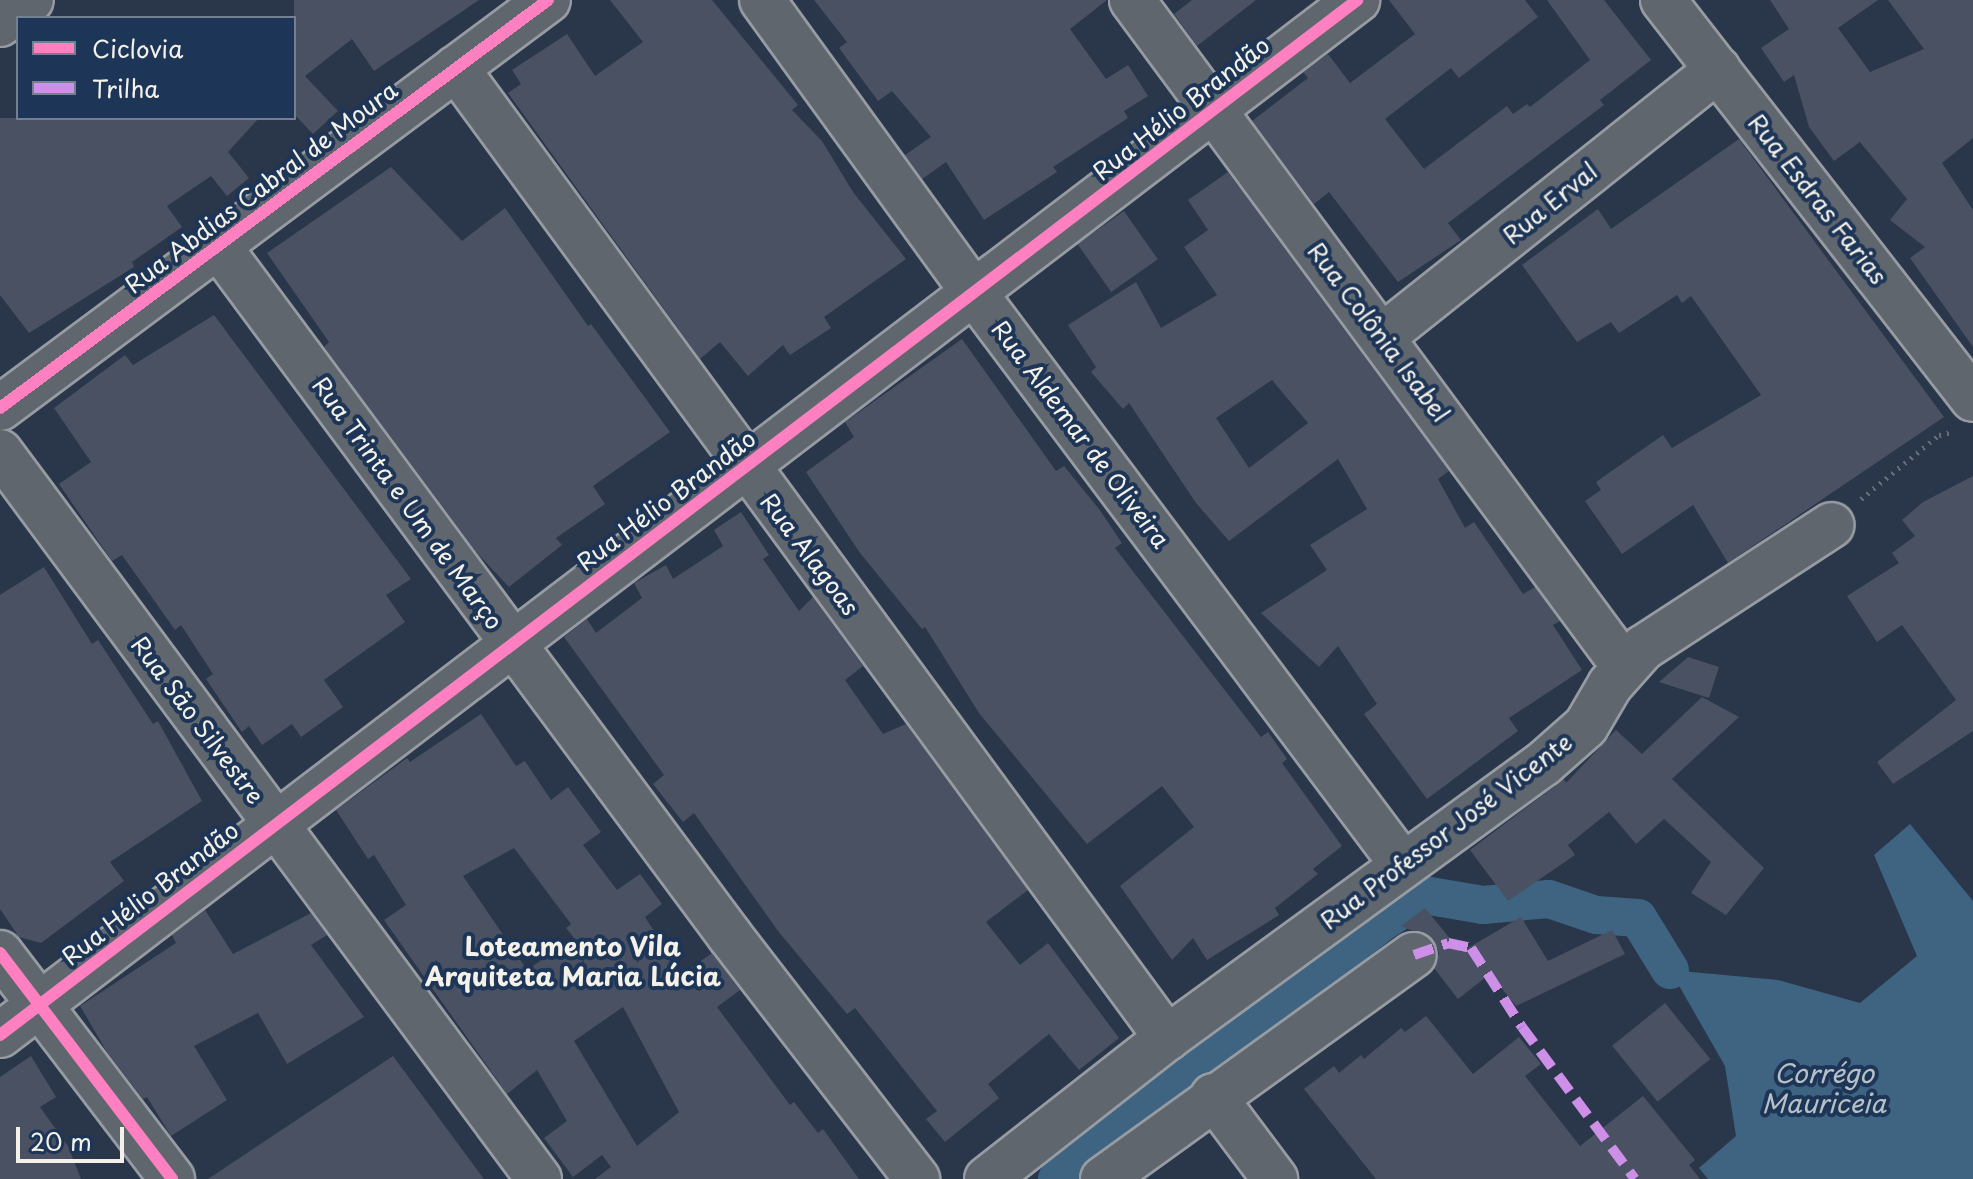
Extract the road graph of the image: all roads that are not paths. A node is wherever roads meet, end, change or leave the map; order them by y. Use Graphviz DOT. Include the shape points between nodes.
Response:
graph roads {
  1 [pos="31,0"];
  2 [pos="548,0"];
  3 [pos="762,0"];
  4 [pos="1132,0"];
  5 [pos="1357,0"];
  6 [pos="1663,0"];
  7 [pos="0,24"];
  8 [pos="456,68"];
  9 [pos="1718,70"];
  10 [pos="1213,110"];
  11 [pos="219,247"];
  12 [pos="975,294"];
  13 [pos="1383,336"];
  14 [pos="0,408"];
  15 [pos="1967,415"];
  16 [pos="0,452"];
  17 [pos="745,468"];
  18 [pos="1832,525"];
  19 [pos="511,644"];
  20 [pos="1624,666"];
  21 [pos="276,823"];
  22 [pos="1403,865"];
  23 [pos="0,953"];
  24 [pos="1414,955"];
  25 [pos="40,1006"];
  26 [pos="0,1035"];
  27 [pos="1167,1038"];
  28 [pos="1213,1096"];
  29 [pos="172,1179"];
  30 [pos="539,1179"];
  31 [pos="917,1179"];
  32 [pos="987,1179"];
  33 [pos="1103,1179"];
  34 [pos="1275,1179"];
  1 -- 7 [label="street"];
  2 -- 8 [label="street, Rua Abdias Cabral de Moura"];
  3 -- 12 [label="street, Rua Aldemar de Oliveira"];
  4 -- 10 [label="street, Rua Colônia Isabel"];
  5 -- 10 [label="street, Rua Hélio Brandão"];
  6 -- 9 [label="street, Rua Esdras Farias"];
  8 -- 11 [label="street, Rua Abdias Cabral de Moura"];
  8 -- 17 [label="street, Rua Alagoas"];
  9 -- 13 [label="street, Rua Erval"];
  9 -- 15 [label="street, Rua Esdras Farias"];
  10 -- 12 [label="street, Rua Hélio Brandão"];
  10 -- 13 [label="street, Rua Colônia Isabel"];
  11 -- 14 [label="street, Rua Abdias Cabral de Moura"];
  11 -- 19 [label="street, Rua Trinta e Um de Março"];
  12 -- 17 [label="street, Rua Hélio Brandão"];
  12 -- 22 [label="street, Rua Aldemar de Oliveira"];
  13 -- 20 [label="street, Rua Colônia Isabel"];
  16 -- 21 [label="street, Rua São Silvestre"];
  17 -- 19 [label="street, Rua Hélio Brandão"];
  17 -- 27 [label="street, Rua Alagoas"];
  18 -- 20 [label="street, Rua Professor José Vicente" via="1678,623"];
  19 -- 21 [label="street, Rua Hélio Brandão"];
  19 -- 31 [label="street, Rua Trinta e Um de Março"];
  20 -- 22 [label="street, Rua Professor José Vicente" via="1586,726 1510,789"];
  21 -- 25 [label="street, Rua Hélio Brandão"];
  21 -- 30 [label="street, Rua São Silvestre"];
  22 -- 27 [label="street, Rua Professor José Vicente"];
  23 -- 25 [label="street"];
  24 -- 28 [label="street"];
  25 -- 26 [label="street, Rua Hélio Brandão"];
  25 -- 29 [label="street"];
  27 -- 32 [label="street, Rua Professor José Vicente"];
  28 -- 33 [label="street"];
  28 -- 34 [label="street"];
}
